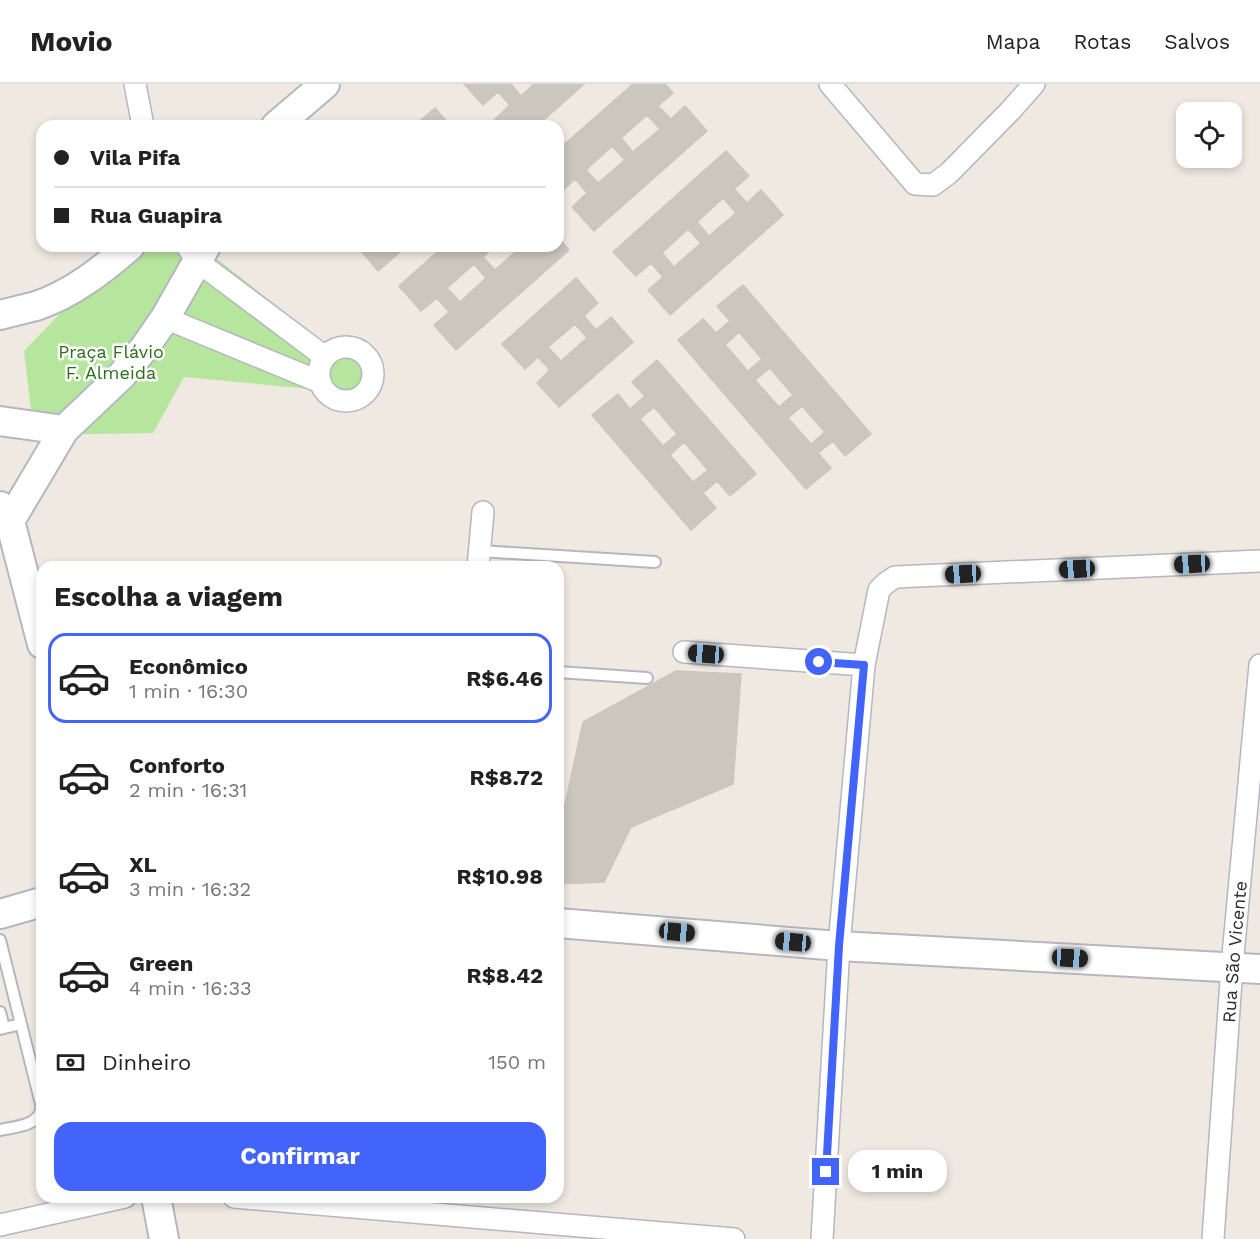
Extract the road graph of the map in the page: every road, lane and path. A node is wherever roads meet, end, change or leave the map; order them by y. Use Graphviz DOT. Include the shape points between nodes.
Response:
graph roads {
  1 [pos="135,84"];
  2 [pos="325,84"];
  3 [pos="830,84"];
  4 [pos="1034,84"];
  5 [pos="294,115"];
  6 [pos="142,120"];
  7 [pos="123,252"];
  8 [pos="197,252"];
  9 [pos="198,252"];
  10 [pos="0,315"];
  11 [pos="165,318"];
  12 [pos="325,357"];
  13 [pos="320,382"];
  14 [pos="0,421"];
  15 [pos="64,430"];
  16 [pos="483,512"];
  17 [pos="5,514"];
  18 [pos="479,559"];
  19 [pos="1260,561"];
  20 [pos="655,562"];
  21 [pos="36,623"];
  22 [pos="684,652"];
  23 [pos="864,665"];
  24 [pos="1260,666"];
  25 [pos="564,672"];
  26 [pos="648,678"];
  27 [pos="36,904"];
  28 [pos="0,914"];
  29 [pos="564,923"];
  30 [pos="0,940"];
  31 [pos="839,946"];
  32 [pos="1232,966"];
  33 [pos="1260,969"];
  34 [pos="0,1012"];
  35 [pos="21,1024"];
  36 [pos="2,1029"];
  37 [pos="36,1084"];
  38 [pos="36,1119"];
  39 [pos="0,1130"];
  40 [pos="98,1203"];
  41 [pos="157,1203"];
  42 [pos="306,1203"];
  43 [pos="0,1225"];
  44 [pos="164,1239"];
  45 [pos="735,1239"];
  46 [pos="822,1239"];
  47 [pos="1213,1239"];
  1 -- 6 [label="street"];
  2 -- 5 [label="street"];
  3 -- 4 [label="street" via="915,184 933,185"];
  7 -- 10 [label="street" via="75,288 37,305"];
  8 -- 11 [label="street"];
  9 -- 12 [label="street"];
  11 -- 13 [label="street"];
  11 -- 15 [label="street" via="122,375"];
  12 -- 13 [label="street" via="318,373"];
  12 -- 13 [label="street" via="340,348 357,350 370,362 372,380 363,394 346,401 330,396"];
  14 -- 15 [label="street"];
  15 -- 17 [label="street"];
  16 -- 18 [label="street"];
  17 -- 21 [label="street"];
  18 -- 20 [label="lane"];
  19 -- 23 [label="street" via="895,577 879,590"];
  22 -- 23 [label="street"];
  23 -- 31 [label="street"];
  24 -- 32 [label="street, Rua São Vicente"];
  25 -- 26 [label="lane"];
  27 -- 28 [label="street"];
  29 -- 31 [label="street"];
  30 -- 35 [label="lane"];
  31 -- 32 [label="street"];
  31 -- 46 [label="street"];
  32 -- 33 [label="street"];
  32 -- 47 [label="street, Rua São Vicente"];
  34 -- 36 [label="lane"];
  35 -- 36 [label="lane"];
  35 -- 37 [label="lane"];
  38 -- 39 [label="lane"];
  40 -- 43 [label="street"];
  41 -- 44 [label="street"];
  42 -- 45 [label="street"];
}
